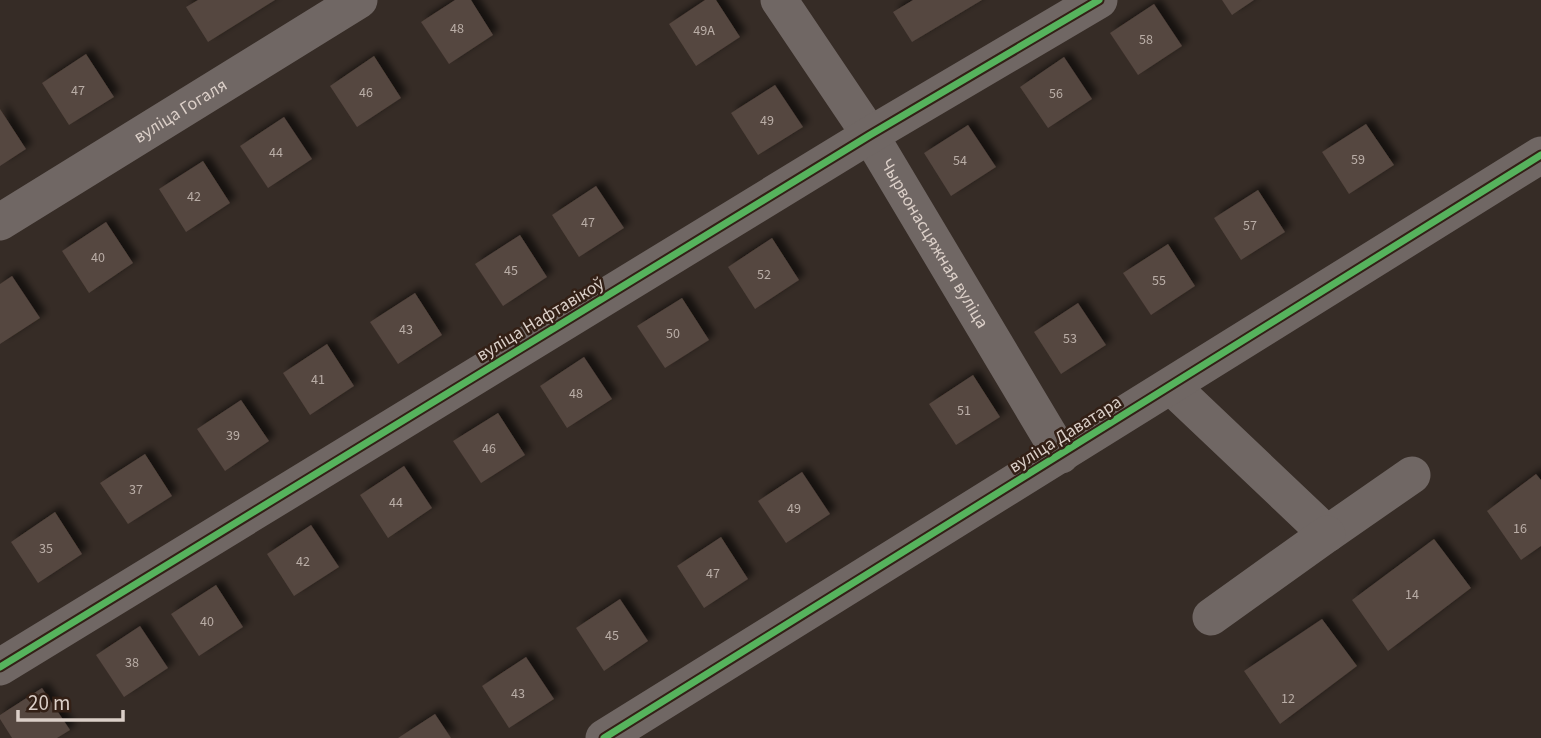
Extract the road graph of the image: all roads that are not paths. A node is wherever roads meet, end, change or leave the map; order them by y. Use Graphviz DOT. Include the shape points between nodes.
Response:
graph roads {
  1 [pos="359,0"];
  2 [pos="779,0"];
  3 [pos="1099,0"];
  4 [pos="870,135"];
  5 [pos="1541,155"];
  6 [pos="0,222"];
  7 [pos="1171,386"];
  8 [pos="1061,455"];
  9 [pos="1412,475"];
  10 [pos="1327,534"];
  11 [pos="1210,617"];
  12 [pos="0,667"];
  13 [pos="604,738"];
  1 -- 6 [label="street, вуліца Гогаля"];
  2 -- 4 [label="street, Чырвонасцяжная вуліца"];
  3 -- 4 [label="street, вуліца Нафтавікоў"];
  4 -- 8 [label="street, Чырвонасцяжная вуліца"];
  4 -- 12 [label="street, вуліца Нафтавікоў"];
  5 -- 7 [label="street, вуліца Даватара"];
  7 -- 8 [label="street, вуліца Даватара"];
  7 -- 10 [label="street"];
  8 -- 13 [label="street, вуліца Даватара"];
  9 -- 10 [label="street"];
  10 -- 11 [label="street"];
}
